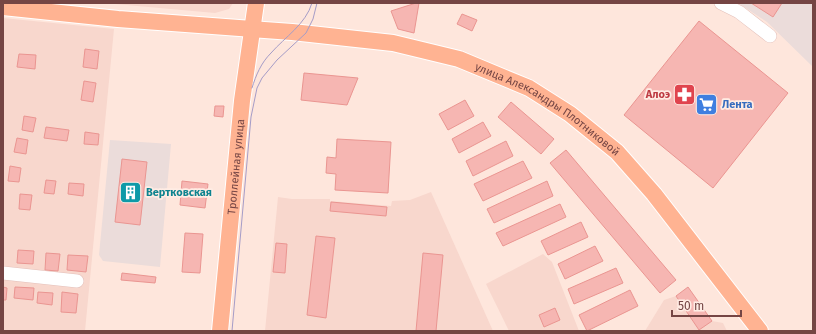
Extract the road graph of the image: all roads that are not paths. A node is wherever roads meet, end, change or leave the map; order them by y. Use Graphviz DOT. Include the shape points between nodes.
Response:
graph roads {
  1 [pos="256,3"];
  2 [pos="721,3"];
  3 [pos="3,7"];
  4 [pos="252,29"];
  5 [pos="770,36"];
  6 [pos="3,273"];
  7 [pos="77,281"];
  8 [pos="220,331"];
  9 [pos="760,331"];
  1 -- 4 [label="main road, Троллейная улица"];
  2 -- 5 [label="street" via="739,12"];
  3 -- 4 [label="main road, улица Александры Плотниковой"];
  4 -- 8 [label="main road, Троллейная улица" via="242,102"];
  4 -- 9 [label="main road, улица Александры Плотниковой" via="393,43 459,59 529,88 570,114 617,152 654,194"];
  6 -- 7 [label="street"];
}
